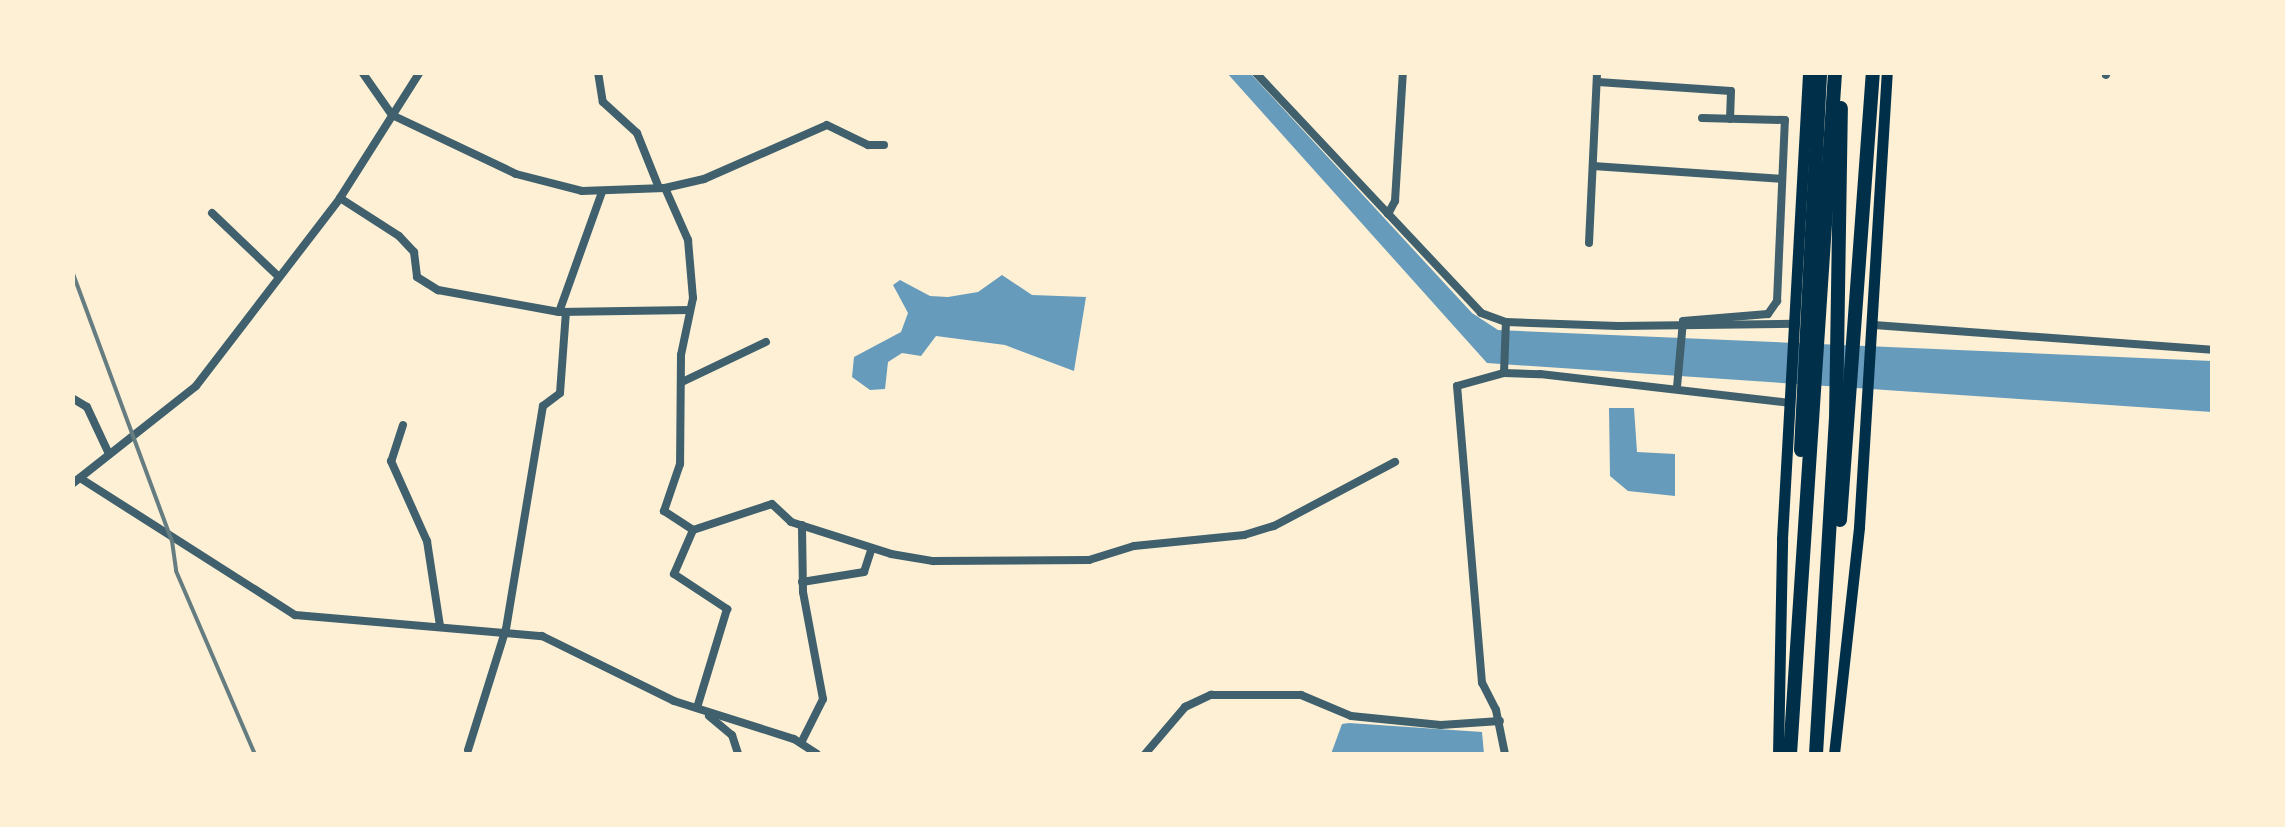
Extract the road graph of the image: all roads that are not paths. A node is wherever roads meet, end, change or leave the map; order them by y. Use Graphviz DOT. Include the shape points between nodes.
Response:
graph roads {
  1 [pos="362,72"];
  2 [pos="420,72"];
  3 [pos="598,72"];
  4 [pos="1255,72"];
  5 [pos="1403,72"];
  6 [pos="1808,72"];
  7 [pos="1820,72"];
  8 [pos="1838,72"];
  9 [pos="1873,72"];
  10 [pos="1887,72"];
  11 [pos="1598,77"];
  12 [pos="392,115"];
  13 [pos="1702,118"];
  14 [pos="1730,119"];
  15 [pos="884,145"];
  16 [pos="1593,166"];
  17 [pos="1782,179"];
  18 [pos="662,188"];
  19 [pos="602,192"];
  20 [pos="340,198"];
  21 [pos="212,214"];
  22 [pos="1388,214"];
  23 [pos="1589,243"];
  24 [pos="278,276"];
  25 [pos="690,310"];
  26 [pos="562,312"];
  27 [pos="1874,325"];
  28 [pos="1506,326"];
  29 [pos="1794,327"];
  30 [pos="1680,332"];
  31 [pos="766,342"];
  32 [pos="2212,350"];
  33 [pos="1504,371"];
  34 [pos="682,382"];
  35 [pos="1677,387"];
  36 [pos="72,398"];
  37 [pos="1789,401"];
  38 [pos="403,425"];
  39 [pos="109,454"];
  40 [pos="1395,462"];
  41 [pos="76,481"];
  42 [pos="802,525"];
  43 [pos="693,530"];
  44 [pos="872,548"];
  45 [pos="1830,566"];
  46 [pos="802,582"];
  47 [pos="440,626"];
  48 [pos="506,629"];
  49 [pos="1798,640"];
  50 [pos="697,708"];
  51 [pos="1500,721"];
  52 [pos="801,744"];
  53 [pos="468,750"];
  54 [pos="738,754"];
  55 [pos="817,754"];
  56 [pos="1145,754"];
  57 [pos="1505,754"];
  58 [pos="1778,754"];
  59 [pos="1790,754"];
  60 [pos="1816,754"];
  61 [pos="1834,754"];
  1 -- 12 [label="street"];
  2 -- 12 [label="street"];
  3 -- 18 [label="street" via="603,102 637,133"];
  4 -- 22 [label="street"];
  5 -- 22 [label="street" via="1395,201"];
  6 -- 29 [label="main road"];
  7 -- 49 [label="highway"];
  8 -- 45 [label="highway"];
  8 -- 49 [label="highway"];
  9 -- 45 [label="highway" via="1848,439"];
  10 -- 27 [label="main road"];
  11 -- 14 [label="street" via="1731,91"];
  11 -- 16 [label="street"];
  12 -- 19 [label="street" via="516,174"];
  12 -- 20 [label="street"];
  13 -- 14 [label="street"];
  14 -- 17 [label="street" via="1785,120"];
  15 -- 18 [label="street" via="868,145 826,125 738,167"];
  16 -- 17 [label="street"];
  16 -- 23 [label="street"];
  17 -- 30 [label="street" via="1775,310 1682,321"];
  18 -- 19 [label="street"];
  18 -- 25 [label="street" via="688,240"];
  19 -- 26 [label="street"];
  20 -- 24 [label="street"];
  20 -- 26 [label="street" via="399,236 414,252 417,277 438,290"];
  21 -- 24 [label="street"];
  22 -- 28 [label="street" via="1468,302"];
  24 -- 39 [label="street" via="196,386"];
  25 -- 26 [label="street"];
  25 -- 34 [label="street"];
  26 -- 48 [label="street" via="560,393 543,406"];
  27 -- 32 [label="street"];
  27 -- 61 [label="main road"];
  28 -- 30 [label="street"];
  28 -- 33 [label="street"];
  29 -- 30 [label="street"];
  29 -- 37 [label="main road"];
  30 -- 35 [label="street"];
  31 -- 34 [label="street"];
  33 -- 35 [label="street"];
  33 -- 51 [label="street" via="1456,386 1482,682"];
  34 -- 43 [label="street" via="680,464 664,511"];
  35 -- 37 [label="street"];
  36 -- 39 [label="street" via="87,407"];
  37 -- 58 [label="main road"];
  38 -- 47 [label="street" via="391,461 427,541"];
  39 -- 41 [label="street"];
  40 -- 44 [label="street" via="1244,535 1134,546 1058,563 933,561"];
  41 -- 47 [label="street" via="295,615"];
  42 -- 43 [label="street" via="772,504"];
  42 -- 44 [label="street"];
  42 -- 46 [label="street"];
  43 -- 50 [label="street" via="674,574 727,609"];
  44 -- 46 [label="street" via="864,572"];
  45 -- 60 [label="highway"];
  46 -- 52 [label="street" via="823,699"];
  47 -- 48 [label="street"];
  48 -- 50 [label="street" via="542,636"];
  48 -- 53 [label="street"];
  49 -- 59 [label="highway"];
  50 -- 52 [label="street"];
  50 -- 54 [label="street" via="723,724"];
  51 -- 56 [label="street" via="1442,725 1351,716 1301,695 1211,695 1185,706"];
  51 -- 57 [label="street"];
  52 -- 55 [label="street"];
}
